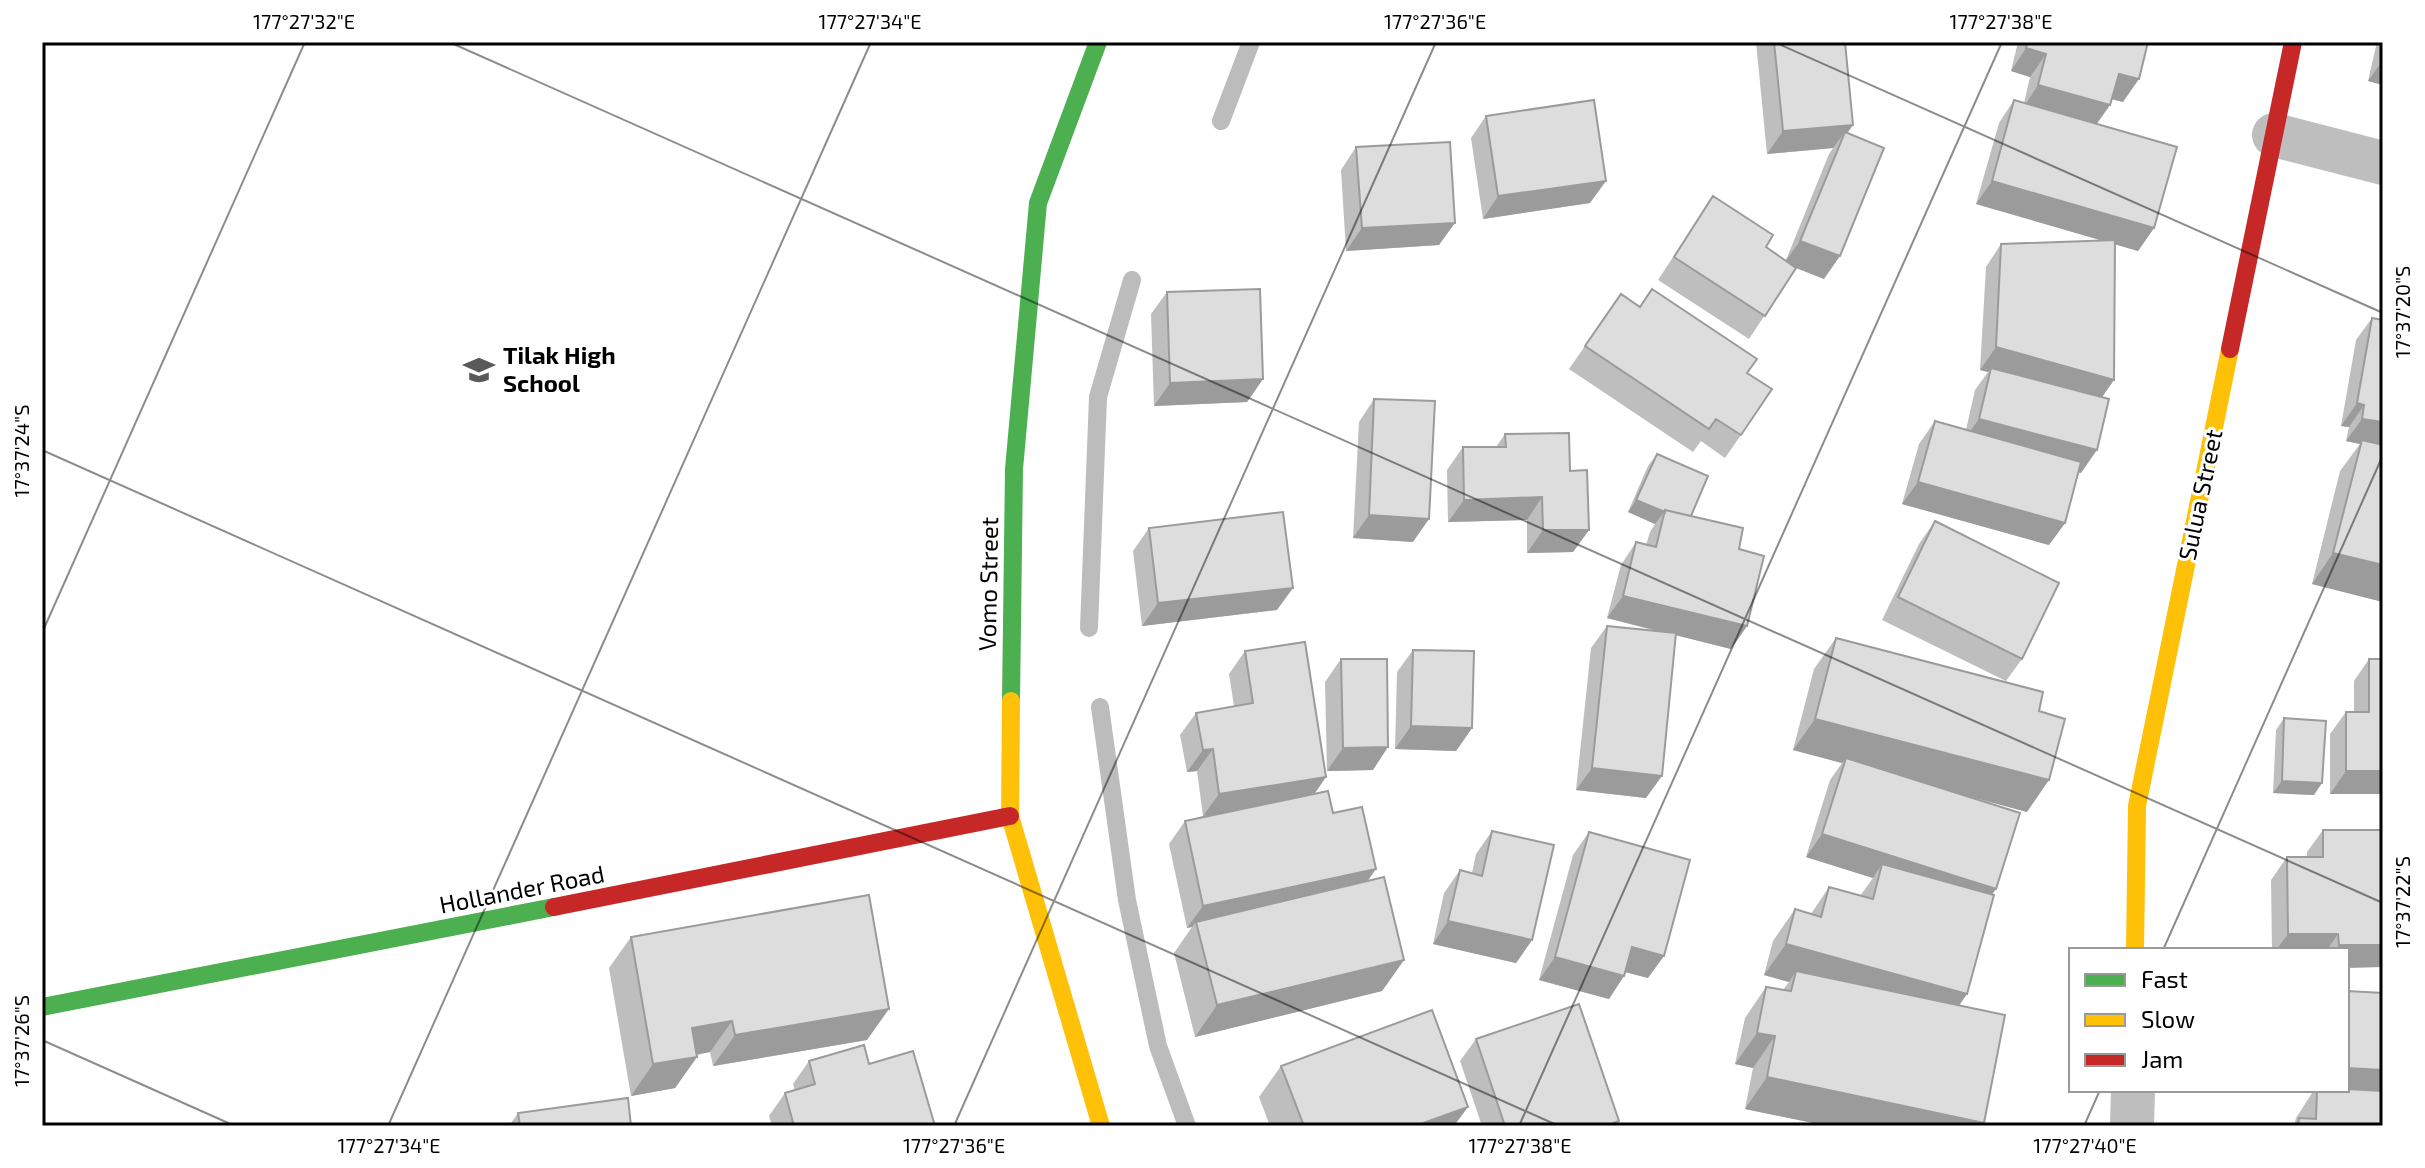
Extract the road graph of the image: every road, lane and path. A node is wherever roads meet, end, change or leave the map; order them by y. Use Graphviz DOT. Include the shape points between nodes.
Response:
graph roads {
  1 [pos="1098,42"];
  2 [pos="2293,42"];
  3 [pos="2274,135"];
  4 [pos="2383,163"];
  5 [pos="1010,816"];
  6 [pos="2135,948"];
  7 [pos="42,1007"];
  8 [pos="2133,1092"];
  9 [pos="1101,1126"];
  10 [pos="2132,1126"];
  1 -- 5 [label="main road, Vomo Street" via="1038,203 1014,469"];
  2 -- 3 [label="main road, Sulua Street"];
  3 -- 4 [label="street"];
  3 -- 6 [label="main road, Sulua Street" via="2137,806"];
  5 -- 7 [label="main road, Hollander Road"];
  5 -- 9 [label="main road, Vomo Street"];
  8 -- 10 [label="street"];
}
